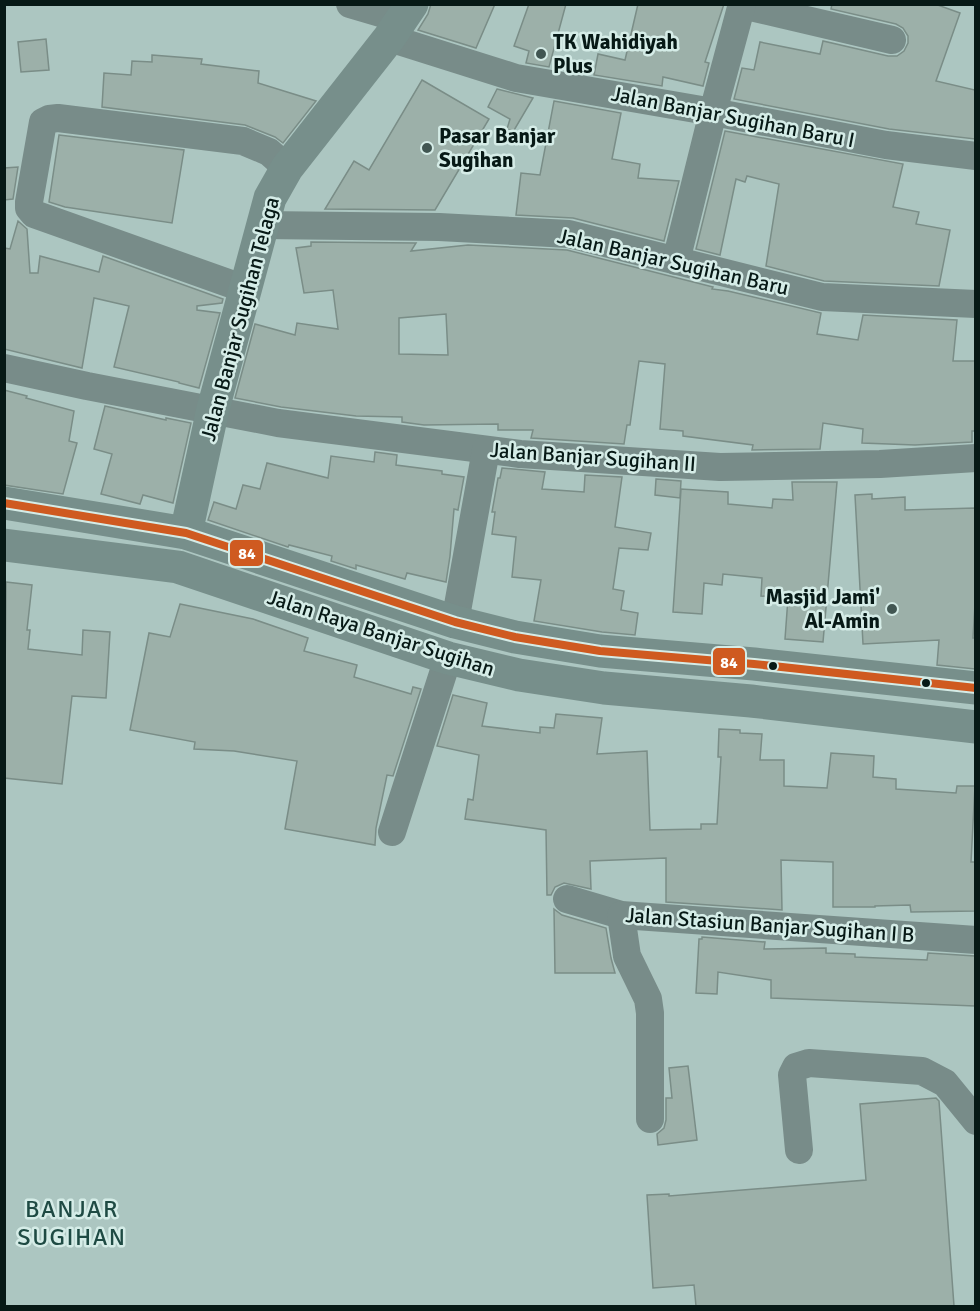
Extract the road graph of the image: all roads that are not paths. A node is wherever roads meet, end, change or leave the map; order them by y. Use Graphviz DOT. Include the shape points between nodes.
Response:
graph roads {
  1 [pos="350,4"];
  2 [pos="742,5"];
  3 [pos="401,21"];
  4 [pos="892,40"];
  5 [pos="713,112"];
  6 [pos="975,156"];
  7 [pos="287,168"];
  8 [pos="262,225"];
  9 [pos="676,261"];
  10 [pos="245,289"];
  11 [pos="975,304"];
  12 [pos="4,368"];
  13 [pos="213,409"];
  14 [pos="486,450"];
  15 [pos="975,458"];
  16 [pos="4,503"];
  17 [pos="186,533"];
  18 [pos="4,545"];
  19 [pos="455,622"];
  20 [pos="448,658"];
  21 [pos="754,664"];
  22 [pos="975,687"];
  23 [pos="752,701"];
  24 [pos="975,727"];
  25 [pos="392,832"];
  26 [pos="567,899"];
  27 [pos="621,915"];
  28 [pos="975,940"];
  29 [pos="651,1119"];
  30 [pos="975,1121"];
  31 [pos="799,1150"];
  1 -- 3 [label="street, Jalan Banjar Sugihan Baru I"];
  2 -- 4 [label="street"];
  2 -- 5 [label="street"];
  3 -- 5 [label="street, Jalan Banjar Sugihan Baru I" via="516,78"];
  3 -- 7 [label="main road, Jalan Banjar Sugihan Telaga"];
  5 -- 6 [label="street, Jalan Banjar Sugihan Baru I" via="886,145"];
  5 -- 9 [label="street"];
  7 -- 8 [label="main road, Jalan Banjar Sugihan Telaga" via="270,198"];
  7 -- 10 [label="street" via="269,152 243,141 58,118 43,122 29,202 34,214"];
  8 -- 9 [label="street, Jalan Banjar Sugihan Baru" via="439,227 569,234"];
  8 -- 10 [label="main road, Jalan Banjar Sugihan Telaga"];
  9 -- 11 [label="street, Jalan Banjar Sugihan Baru" via="822,297"];
  10 -- 13 [label="main road, Jalan Banjar Sugihan Telaga"];
  12 -- 13 [label="street, Jalan Banjar Sugihan II"];
  13 -- 14 [label="street, Jalan Banjar Sugihan II" via="278,423"];
  13 -- 17 [label="main road, Jalan Banjar Sugihan Telaga"];
  14 -- 15 [label="street, Jalan Banjar Sugihan II" via="720,466 880,464"];
  14 -- 19 [label="street"];
  16 -- 17 [label="main road, Jalan Raya Banjar Sugihan"];
  17 -- 19 [label="main road, Jalan Raya Banjar Sugihan"];
  18 -- 20 [label="main road, Jalan Raya Banjar Sugihan" via="178,567"];
  19 -- 21 [label="main road, Jalan Raya Banjar Sugihan" via="600,651"];
  20 -- 23 [label="main road, Jalan Raya Banjar Sugihan" via="519,675 604,688"];
  20 -- 25 [label="street"];
  21 -- 22 [label="main road, Jalan Raya Banjar Sugihan"];
  21 -- 23 [label="main road"];
  23 -- 24 [label="main road, Jalan Raya Banjar Sugihan"];
  26 -- 27 [label="street, Jalan Stasiun Banjar Sugihan I B"];
  27 -- 28 [label="street, Jalan Stasiun Banjar Sugihan I B"];
  27 -- 29 [label="street" via="627,956 648,999"];
  30 -- 31 [label="street" via="945,1083 922,1071 809,1063 796,1067 792,1075"];
}
